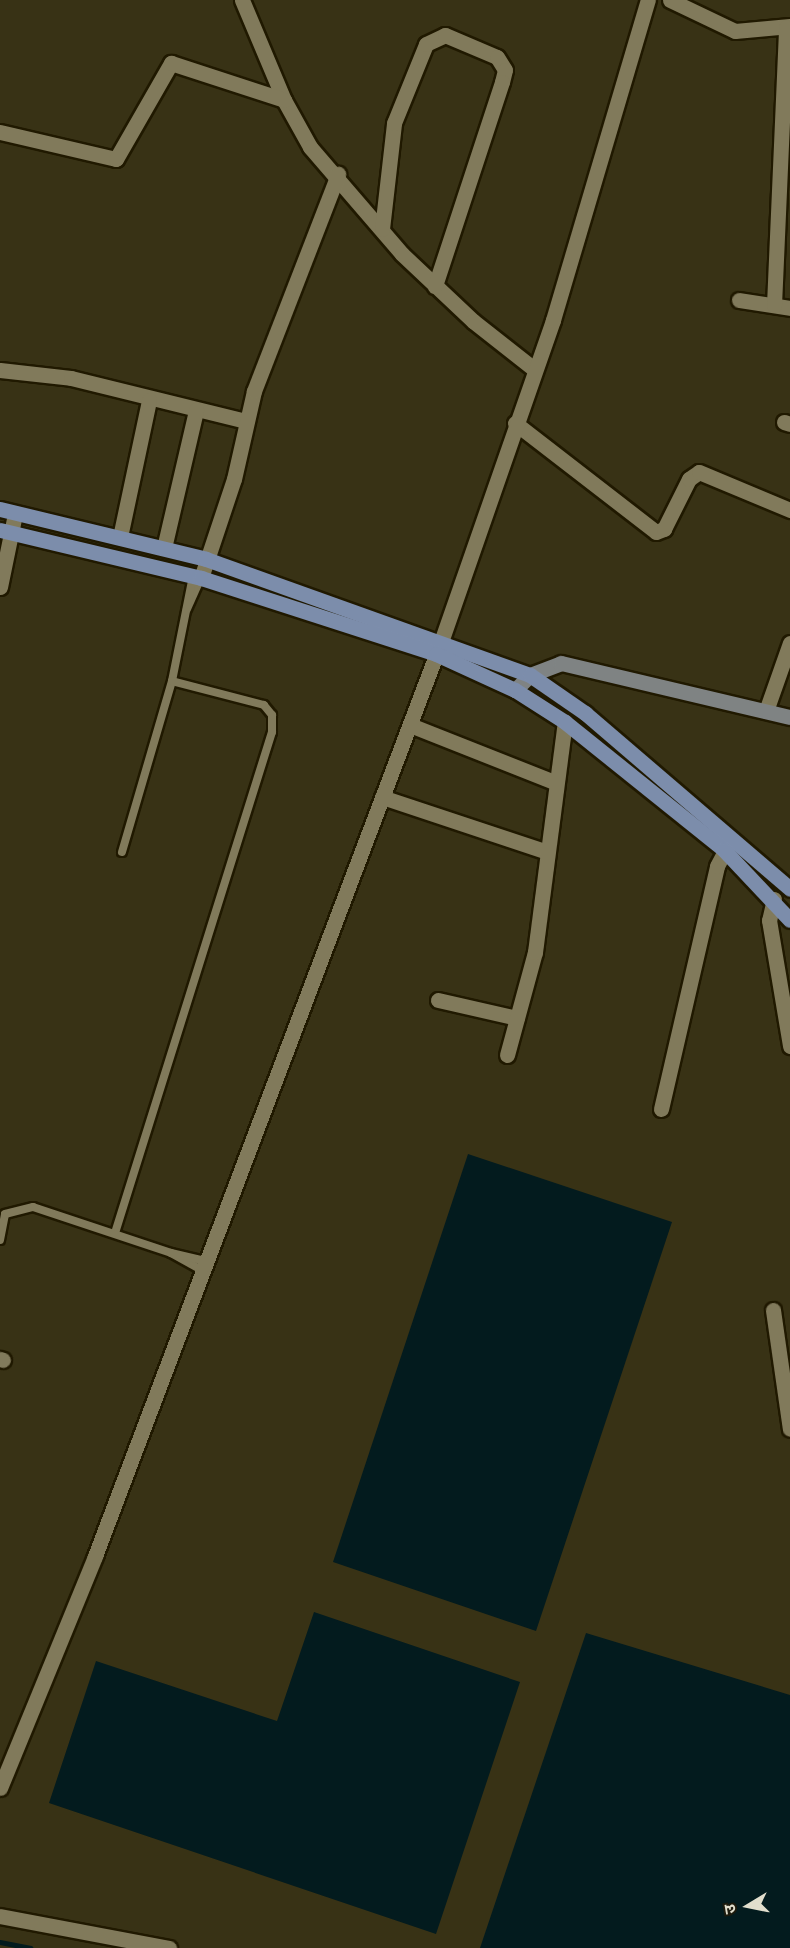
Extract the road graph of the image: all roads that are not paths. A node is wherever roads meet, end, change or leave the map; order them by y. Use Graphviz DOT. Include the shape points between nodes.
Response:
graph roads {
  1 [pos="242,0"];
  2 [pos="648,0"];
  3 [pos="670,0"];
  4 [pos="788,27"];
  5 [pos="284,100"];
  6 [pos="0,132"];
  7 [pos="338,174"];
  8 [pos="382,229"];
  9 [pos="435,286"];
  10 [pos="739,300"];
  11 [pos="774,305"];
  12 [pos="790,308"];
  13 [pos="534,369"];
  14 [pos="0,370"];
  15 [pos="149,400"];
  16 [pos="196,410"];
  17 [pos="246,421"];
  18 [pos="515,423"];
  19 [pos="790,510"];
  20 [pos="8,512"];
  21 [pos="5,531"];
  22 [pos="120,537"];
  23 [pos="164,548"];
  24 [pos="206,559"];
  25 [pos="197,577"];
  26 [pos="0,587"];
  27 [pos="371,615"];
  28 [pos="366,631"];
  29 [pos="790,643"];
  30 [pos="439,646"];
  31 [pos="530,675"];
  32 [pos="172,681"];
  33 [pos="515,690"];
  34 [pos="766,711"];
  35 [pos="790,717"];
  36 [pos="565,722"];
  37 [pos="410,725"];
  38 [pos="555,782"];
  39 [pos="382,797"];
  40 [pos="729,844"];
  41 [pos="122,852"];
  42 [pos="547,852"];
  43 [pos="790,889"];
  44 [pos="774,899"];
  45 [pos="790,920"];
  46 [pos="438,1000"];
  47 [pos="517,1018"];
  48 [pos="790,1046"];
  49 [pos="507,1055"];
  50 [pos="662,1109"];
  51 [pos="115,1233"];
  52 [pos="0,1240"];
  53 [pos="204,1265"];
  54 [pos="773,1310"];
  55 [pos="790,1429"];
  56 [pos="5,1761"];
  57 [pos="0,1788"];
  58 [pos="0,1916"];
  59 [pos="169,1948"];
  1 -- 5 [label="street"];
  2 -- 13 [label="street"];
  3 -- 4 [label="street" via="728,30"];
  4 -- 11 [label="street"];
  5 -- 6 [label="street" via="171,63 116,159"];
  5 -- 7 [label="street" via="310,147"];
  7 -- 8 [label="street"];
  7 -- 17 [label="street"];
  8 -- 9 [label="street"];
  8 -- 9 [label="street" via="394,123 426,44 445,35 497,57 505,70 502,82"];
  9 -- 13 [label="street"];
  10 -- 11 [label="street"];
  11 -- 12 [label="street"];
  13 -- 18 [label="street"];
  14 -- 15 [label="street" via="71,378"];
  15 -- 16 [label="street"];
  15 -- 22 [label="street"];
  16 -- 17 [label="street"];
  16 -- 23 [label="street"];
  17 -- 24 [label="street"];
  18 -- 19 [label="street" via="656,532 664,529 689,479 699,472"];
  18 -- 30 [label="street"];
  20 -- 21 [label="street"];
  20 -- 22 [label="main road"];
  21 -- 25 [label="main road"];
  21 -- 26 [label="street"];
  22 -- 23 [label="main road"];
  23 -- 24 [label="main road"];
  24 -- 25 [label="street"];
  24 -- 27 [label="main road"];
  25 -- 28 [label="main road"];
  25 -- 32 [label="lane"];
  27 -- 28 [label="main road"];
  27 -- 30 [label="main road"];
  28 -- 30 [label="main road"];
  29 -- 34 [label="street"];
  30 -- 31 [label="main road"];
  30 -- 33 [label="main road"];
  30 -- 37 [label="street"];
  31 -- 33 [label="main road"];
  31 -- 34 [label="main road" via="561,663"];
  31 -- 40 [label="main road" via="585,713"];
  32 -- 41 [label="lane"];
  32 -- 51 [label="lane" via="264,705 272,715 272,732"];
  33 -- 36 [label="main road"];
  34 -- 35 [label="main road"];
  36 -- 38 [label="street"];
  36 -- 40 [label="main road"];
  37 -- 38 [label="street"];
  37 -- 39 [label="street"];
  38 -- 42 [label="street"];
  39 -- 42 [label="street"];
  39 -- 53 [label="street"];
  40 -- 43 [label="main road"];
  40 -- 44 [label="main road"];
  40 -- 50 [label="street"];
  42 -- 47 [label="street" via="535,952"];
  44 -- 45 [label="main road"];
  44 -- 48 [label="street" via="769,920"];
  46 -- 47 [label="street"];
  47 -- 49 [label="street"];
  51 -- 52 [label="lane" via="17,1207 5,1214"];
  51 -- 53 [label="lane"];
  53 -- 56 [label="street"];
  54 -- 55 [label="street"];
  56 -- 57 [label="street"];
  58 -- 59 [label="street"];
}
